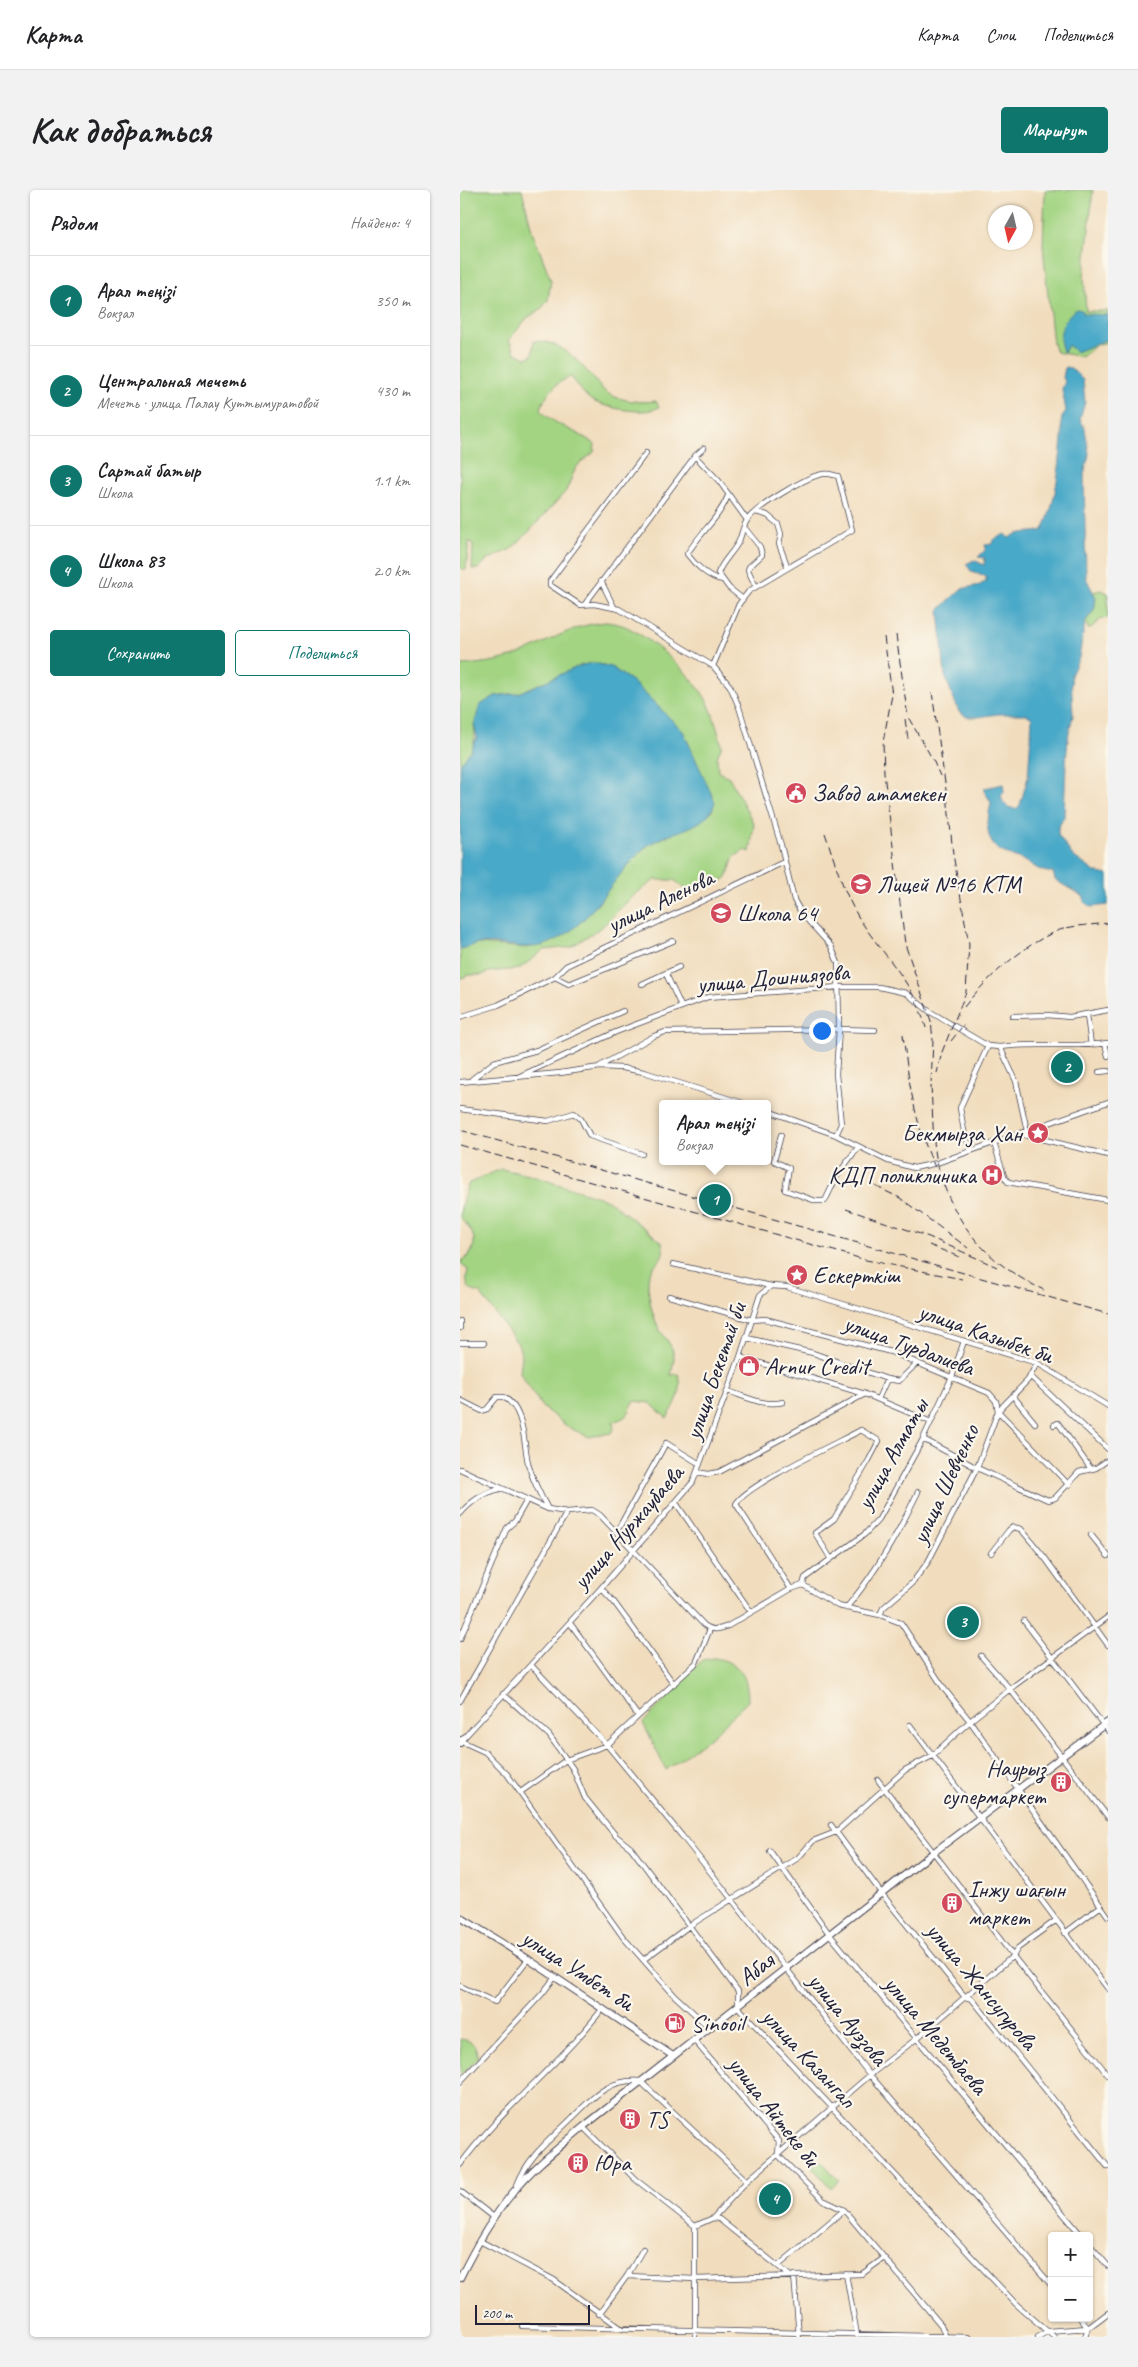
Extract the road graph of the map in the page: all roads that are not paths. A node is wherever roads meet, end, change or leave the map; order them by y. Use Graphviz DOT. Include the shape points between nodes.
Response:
graph roads {
  1 [pos="704,448"];
  2 [pos="646,453"];
  3 [pos="695,456"];
  4 [pos="728,496"];
  5 [pos="756,512"];
  6 [pos="747,520"];
  7 [pos="744,527"];
  8 [pos="788,568"];
  9 [pos="723,580"];
  10 [pos="602,581"];
  11 [pos="756,587"];
  12 [pos="743,599"];
  13 [pos="585,604"];
  14 [pos="614,607"];
  15 [pos="713,666"];
  16 [pos="784,862"];
  17 [pos="673,941"];
  18 [pos="680,968"];
  19 [pos="666,974"];
  20 [pos="555,977"];
  21 [pos="642,984"];
  22 [pos="839,987"];
  23 [pos="681,1006"];
  24 [pos="1108,1010"];
  25 [pos="622,1012"];
  26 [pos="1087,1015"];
  27 [pos="1013,1016"];
  28 [pos="460,1017"];
  29 [pos="839,1029"];
  30 [pos="875,1030"];
  31 [pos="1107,1043"];
  32 [pos="1091,1045"];
  33 [pos="988,1046"];
  34 [pos="1000,1047"];
  35 [pos="1108,1056"];
  36 [pos="600,1066"];
  37 [pos="1108,1071"];
  38 [pos="1099,1072"];
  39 [pos="518,1077"];
  40 [pos="472,1080"];
  41 [pos="460,1082"];
  42 [pos="734,1100"];
  43 [pos="1108,1102"];
  44 [pos="460,1109"];
  45 [pos="771,1112"];
  46 [pos="1027,1130"];
  47 [pos="1018,1134"];
  48 [pos="781,1135"];
  49 [pos="836,1135"];
  50 [pos="994,1142"];
  51 [pos="858,1147"];
  52 [pos="971,1151"];
  53 [pos="642,1154"];
  54 [pos="1108,1155"];
  55 [pos="1108,1200"];
  56 [pos="673,1264"];
  57 [pos="771,1286"];
  58 [pos="669,1296"];
  59 [pos="460,1320"];
  60 [pos="752,1320"];
  61 [pos="460,1328"];
  62 [pos="747,1338"];
  63 [pos="964,1341"];
  64 [pos="460,1342"];
  65 [pos="484,1343"];
  66 [pos="740,1357"];
  67 [pos="917,1362"];
  68 [pos="1037,1363"];
  69 [pos="1030,1376"];
  70 [pos="952,1377"];
  71 [pos="887,1379"];
  72 [pos="728,1391"];
  73 [pos="865,1394"];
  74 [pos="1013,1396"];
  75 [pos="878,1399"];
  76 [pos="460,1400"];
  77 [pos="783,1402"];
  78 [pos="1108,1406"];
  79 [pos="998,1410"];
  80 [pos="931,1422"];
  81 [pos="1034,1423"];
  82 [pos="1054,1425"];
  83 [pos="923,1439"];
  84 [pos="1108,1449"];
  85 [pos="1108,1460"];
  86 [pos="700,1464"];
  87 [pos="977,1468"];
  88 [pos="460,1469"];
  89 [pos="1091,1469"];
  90 [pos="697,1472"];
  91 [pos="1069,1485"];
  92 [pos="501,1489"];
  93 [pos="918,1492"];
  94 [pos="527,1500"];
  95 [pos="676,1503"];
  96 [pos="548,1509"];
  97 [pos="567,1512"];
  98 [pos="460,1514"];
  99 [pos="617,1531"];
  100 [pos="1090,1535"];
  101 [pos="635,1550"];
  102 [pos="991,1553"];
  103 [pos="1108,1556"];
  104 [pos="831,1559"];
  105 [pos="803,1585"];
  106 [pos="601,1588"];
  107 [pos="791,1589"];
  108 [pos="846,1608"];
  109 [pos="752,1612"];
  110 [pos="880,1615"];
  111 [pos="1108,1617"];
  112 [pos="1024,1621"];
  113 [pos="570,1623"];
  114 [pos="1095,1627"];
  115 [pos="710,1629"];
  116 [pos="460,1639"];
  117 [pos="1108,1645"];
  118 [pos="981,1656"];
  119 [pos="1052,1658"];
  120 [pos="531,1665"];
  121 [pos="674,1684"];
  122 [pos="1010,1689"];
  123 [pos="504,1694"];
  124 [pos="460,1701"];
  125 [pos="638,1716"];
  126 [pos="970,1721"];
  127 [pos="1106,1723"];
  128 [pos="910,1726"];
  129 [pos="1108,1731"];
  130 [pos="460,1741"];
  131 [pos="607,1745"];
  132 [pos="932,1756"];
  133 [pos="1062,1756"];
  134 [pos="566,1760"];
  135 [pos="878,1780"];
  136 [pos="885,1789"];
  137 [pos="1018,1790"];
  138 [pos="522,1791"];
  139 [pos="1108,1817"];
  140 [pos="979,1819"];
  141 [pos="831,1826"];
  142 [pos="836,1832"];
  143 [pos="770,1851"];
  144 [pos="934,1852"];
  145 [pos="782,1868"];
  146 [pos="882,1894"];
  147 [pos="732,1900"];
  148 [pos="1101,1906"];
  149 [pos="1108,1916"];
  150 [pos="460,1918"];
  151 [pos="1055,1921"];
  152 [pos="689,1926"];
  153 [pos="1065,1933"];
  154 [pos="830,1935"];
  155 [pos="1013,1956"];
  156 [pos="528,1959"];
  157 [pos="643,1960"];
  158 [pos="786,1969"];
  159 [pos="555,1977"];
  160 [pos="460,1986"];
  161 [pos="1108,1989"];
  162 [pos="965,1997"];
  163 [pos="738,2007"];
  164 [pos="603,2008"];
  165 [pos="710,2028"];
  166 [pos="916,2039"];
  167 [pos="694,2040"];
  168 [pos="673,2056"];
  169 [pos="870,2075"];
  170 [pos="1108,2075"];
  171 [pos="640,2081"];
  172 [pos="460,2082"];
  173 [pos="831,2108"];
  174 [pos="583,2127"];
  175 [pos="778,2155"];
  176 [pos="460,2165"];
  177 [pos="1108,2167"];
  178 [pos="747,2181"];
  179 [pos="515,2189"];
  180 [pos="460,2190"];
  181 [pos="844,2210"];
  182 [pos="495,2218"];
  183 [pos="713,2218"];
  184 [pos="695,2226"];
  185 [pos="1079,2232"];
  186 [pos="480,2241"];
  187 [pos="643,2249"];
  188 [pos="1093,2249"];
  189 [pos="884,2258"];
  190 [pos="778,2266"];
  191 [pos="1108,2266"];
  192 [pos="846,2274"];
  193 [pos="792,2275"];
  194 [pos="627,2276"];
  195 [pos="460,2278"];
  196 [pos="695,2279"];
  197 [pos="1048,2281"];
  198 [pos="1108,2312"];
  199 [pos="599,2314"];
  200 [pos="1083,2322"];
  201 [pos="522,2326"];
  202 [pos="1088,2328"];
  203 [pos="623,2330"];
  204 [pos="1048,2331"];
  205 [pos="695,2334"];
  206 [pos="857,2335"];
  207 [pos="945,2335"];
  208 [pos="799,2336"];
  209 [pos="968,2337"];
  210 [pos="1038,2337"];
  211 [pos="1054,2337"];
  212 [pos="1085,2337"];
  1 -- 3 [label="street"];
  2 -- 13 [label="street" via="550,581 552,588"];
  3 -- 4 [label="street"];
  3 -- 10 [label="street"];
  4 -- 6 [label="street"];
  4 -- 9 [label="street" via="718,516 687,554 716,580"];
  5 -- 6 [label="street"];
  5 -- 8 [label="street" via="767,515 778,524 779,544"];
  5 -- 8 [label="street" via="784,492 822,474 838,476 852,530"];
  6 -- 7 [label="street"];
  7 -- 9 [label="street" via="718,573"];
  7 -- 11 [label="street" via="760,547 762,555 748,570"];
  8 -- 11 [label="street"];
  9 -- 12 [label="street"];
  10 -- 13 [label="street"];
  10 -- 14 [label="street"];
  11 -- 12 [label="street"];
  12 -- 15 [label="street" via="721,642"];
  13 -- 14 [label="street"];
  14 -- 15 [label="street"];
  15 -- 16 [label="street" via="730,686 739,707"];
  16 -- 20 [label="street, улица Аленова" via="566,966"];
  16 -- 22 [label="street" via="794,900 836,954"];
  17 -- 20 [label="street, улица Аленова" via="570,984"];
  18 -- 19 [label="street"];
  19 -- 21 [label="street"];
  19 -- 23 [label="street"];
  20 -- 28 [label="street, улица Аленова" via="498,1005"];
  22 -- 23 [label="street, улица Дошниязова" via="708,997"];
  22 -- 29 [label="street"];
  22 -- 33 [label="street, улица Дошниязова" via="879,987 906,994"];
  23 -- 39 [label="street, улица Дошниязова"];
  24 -- 26 [label="street"];
  25 -- 40 [label="street" via="538,1050 494,1062"];
  26 -- 27 [label="street"];
  26 -- 32 [label="street"];
  29 -- 30 [label="street"];
  29 -- 36 [label="street" via="665,1032"];
  29 -- 49 [label="street" via="836,1074 841,1124"];
  31 -- 32 [label="street, улица Дошниязова"];
  31 -- 35 [label="street"];
  32 -- 34 [label="street, улица Дошниязова"];
  33 -- 34 [label="street, улица Дошниязова"];
  33 -- 52 [label="street" via="960,1108"];
  34 -- 46 [label="street" via="1016,1080"];
  36 -- 39 [label="street"];
  36 -- 42 [label="street" via="644,1072"];
  37 -- 38 [label="street"];
  39 -- 40 [label="street"];
  40 -- 41 [label="street"];
  43 -- 46 [label="street"];
  44 -- 53 [label="street" via="548,1121 574,1113 582,1119 590,1136"];
  45 -- 49 [label="street"];
  46 -- 47 [label="street"];
  47 -- 50 [label="street"];
  47 -- 54 [label="street"];
  48 -- 51 [label="street" via="774,1162 789,1168 785,1190 816,1201 825,1201 837,1176"];
  49 -- 51 [label="street"];
  50 -- 52 [label="street"];
  50 -- 55 [label="street" via="1008,1182"];
  51 -- 52 [label="street" via="888,1161 914,1168"];
  56 -- 57 [label="street, улица Казыбек би"];
  57 -- 60 [label="street, улица Бекетай би" via="760,1295"];
  57 -- 63 [label="street, улица Казыбек би" via="787,1287"];
  58 -- 60 [label="street, улица Турдалиева"];
  59 -- 61 [label="street"];
  60 -- 62 [label="street, улица Бекетай би"];
  60 -- 67 [label="street, улица Турдалиева" via="765,1319 864,1344"];
  62 -- 66 [label="street, улица Бекетай би"];
  62 -- 71 [label="street" via="813,1353"];
  63 -- 68 [label="street, улица Казыбек би"];
  63 -- 70 [label="street, улица Алматы"];
  64 -- 65 [label="street"];
  66 -- 72 [label="street, улица Бекетай би"];
  66 -- 73 [label="street"];
  67 -- 70 [label="street, улица Турдалиева"];
  67 -- 71 [label="street" via="899,1381"];
  68 -- 69 [label="street, улица Шевченко"];
  68 -- 78 [label="street, улица Казыбек би"];
  69 -- 74 [label="street, улица Шевченко"];
  69 -- 84 [label="street"];
  70 -- 79 [label="street, улица Турдалиева" via="989,1393"];
  70 -- 80 [label="street, улица Алматы"];
  71 -- 75 [label="street"];
  72 -- 77 [label="street" via="774,1404"];
  72 -- 86 [label="street, улица Бекетай би"];
  73 -- 75 [label="street"];
  73 -- 90 [label="street, улица Нуржаубаева" via="719,1472"];
  74 -- 79 [label="street, улица Шевченко"];
  74 -- 81 [label="street"];
  75 -- 80 [label="street"];
  76 -- 96 [label="street" via="482,1411 497,1397 513,1404 524,1435 529,1466"];
  79 -- 87 [label="street, улица Шевченко"];
  79 -- 91 [label="street, улица Турдалиева"];
  80 -- 83 [label="street, улица Алматы"];
  82 -- 89 [label="street" via="1058,1423"];
  83 -- 87 [label="street"];
  83 -- 104 [label="street, улица Алматы" via="879,1518 865,1534"];
  85 -- 89 [label="street"];
  86 -- 90 [label="street, улица Бекетай би"];
  86 -- 99 [label="street" via="666,1443"];
  87 -- 91 [label="street" via="1052,1500"];
  87 -- 110 [label="street, улица Шевченко" via="924,1568 912,1583 882,1608"];
  88 -- 92 [label="street"];
  89 -- 91 [label="street" via="1079,1472"];
  90 -- 95 [label="street, улица Нуржаубаева"];
  92 -- 94 [label="street"];
  92 -- 98 [label="street" via="488,1491"];
  93 -- 108 [label="street" via="894,1541 865,1586"];
  94 -- 96 [label="street"];
  94 -- 116 [label="street" via="507,1528"];
  95 -- 101 [label="street, улица Нуржаубаева"];
  95 -- 109 [label="street"];
  96 -- 97 [label="street"];
  97 -- 99 [label="street" via="592,1510"];
  97 -- 124 [label="street"];
  99 -- 101 [label="street"];
  100 -- 103 [label="street"];
  101 -- 106 [label="street, улица Нуржаубаева"];
  101 -- 115 [label="street"];
  102 -- 114 [label="street" via="1009,1530 1018,1528 1045,1558"];
  104 -- 105 [label="street, улица Алматы" via="805,1578"];
  104 -- 107 [label="street" via="815,1533 834,1519 870,1460 878,1441 861,1430 756,1486 736,1504"];
  105 -- 107 [label="street, улица Алматы"];
  105 -- 108 [label="street"];
  106 -- 113 [label="street, улица Нуржаубаева"];
  106 -- 121 [label="street"];
  107 -- 109 [label="street, улица Алматы"];
  108 -- 110 [label="street"];
  109 -- 115 [label="street, улица Алматы" via="719,1630"];
  110 -- 126 [label="street" via="901,1622 945,1690"];
  111 -- 114 [label="street"];
  112 -- 119 [label="street"];
  113 -- 120 [label="street, улица Нуржаубаева"];
  113 -- 125 [label="street"];
  114 -- 117 [label="street"];
  114 -- 119 [label="street"];
  115 -- 121 [label="street" via="696,1663"];
  118 -- 122 [label="street"];
  119 -- 122 [label="street"];
  119 -- 127 [label="street"];
  120 -- 123 [label="street, улица Нуржаубаева"];
  120 -- 131 [label="street, улица Ауэзова"];
  121 -- 125 [label="street"];
  122 -- 126 [label="street"];
  122 -- 133 [label="street"];
  123 -- 130 [label="street, улица Нуржаубаева"];
  123 -- 134 [label="street, улица Казангап" via="549,1735"];
  125 -- 131 [label="street"];
  126 -- 132 [label="street"];
  126 -- 137 [label="street"];
  127 -- 129 [label="street"];
  127 -- 133 [label="street, Абая"];
  128 -- 132 [label="street"];
  130 -- 138 [label="street" via="485,1752"];
  131 -- 134 [label="street"];
  131 -- 147 [label="street, улица Ауэзова"];
  132 -- 136 [label="street" via="905,1770"];
  132 -- 140 [label="street"];
  133 -- 137 [label="street, Абая"];
  133 -- 139 [label="street"];
  134 -- 138 [label="street"];
  134 -- 152 [label="street, улица Казангап" via="585,1798 616,1836 631,1848"];
  135 -- 136 [label="street"];
  136 -- 142 [label="street"];
  136 -- 144 [label="street"];
  137 -- 140 [label="street, Абая"];
  137 -- 148 [label="street"];
  138 -- 157 [label="street" via="623,1937"];
  140 -- 144 [label="street, Абая"];
  140 -- 151 [label="street"];
  141 -- 142 [label="street, улица Жансугурова"];
  142 -- 145 [label="street" via="814,1841 798,1858"];
  142 -- 146 [label="street, улица Жансугурова"];
  143 -- 145 [label="street, улица Медетбаева"];
  144 -- 146 [label="street, Абая"];
  144 -- 155 [label="street"];
  145 -- 147 [label="street"];
  145 -- 154 [label="street, улица Медетбаева"];
  146 -- 154 [label="street, Абая"];
  146 -- 162 [label="street, улица Жансугурова"];
  147 -- 152 [label="street"];
  147 -- 158 [label="street, улица Ауэзова"];
  148 -- 149 [label="street"];
  148 -- 153 [label="street"];
  150 -- 156 [label="street, улица Умбет би"];
  151 -- 153 [label="street"];
  151 -- 155 [label="street" via="1018,1948"];
  152 -- 157 [label="street"];
  152 -- 163 [label="street, улица Казангап" via="738,1991"];
  153 -- 161 [label="street"];
  154 -- 158 [label="street, Абая"];
  154 -- 166 [label="street, улица Медетбаева"];
  155 -- 162 [label="street"];
  155 -- 170 [label="street"];
  156 -- 159 [label="street, улица Умбет би"];
  156 -- 160 [label="street" via="495,2002"];
  157 -- 165 [label="street"];
  158 -- 163 [label="street, Абая"];
  158 -- 169 [label="street, улица Ауэзова"];
  159 -- 164 [label="street, улица Умбет би"];
  159 -- 172 [label="street"];
  162 -- 166 [label="street"];
  162 -- 177 [label="street, улица Жансугурова" via="972,1999"];
  163 -- 165 [label="street, Абая"];
  163 -- 173 [label="street, улица Казангап"];
  164 -- 168 [label="street, улица Умбет би"];
  164 -- 176 [label="street"];
  165 -- 167 [label="street, Абая"];
  166 -- 169 [label="street"];
  166 -- 185 [label="street, улица Медетбаева"];
  167 -- 168 [label="street, Абая"];
  167 -- 175 [label="street, улица Айтеке би" via="779,2141"];
  168 -- 171 [label="street, Абая"];
  169 -- 173 [label="street"];
  169 -- 197 [label="street, улица Ауэзова"];
  171 -- 174 [label="street, Абая"];
  171 -- 178 [label="street"];
  171 -- 179 [label="street" via="628,2080 612,2085 593,2098 532,2156"];
  173 -- 175 [label="street"];
  173 -- 204 [label="street, улица Казангап" via="1026,2314"];
  174 -- 179 [label="street, Абая"];
  174 -- 184 [label="street" via="635,2179"];
  175 -- 178 [label="street"];
  175 -- 181 [label="street, улица Айтеке би" via="823,2200"];
  178 -- 183 [label="street"];
  179 -- 182 [label="street, Абая"];
  180 -- 182 [label="street"];
  181 -- 189 [label="street, улица Айтеке би"];
  181 -- 190 [label="street"];
  182 -- 186 [label="street, Абая"];
  183 -- 184 [label="street"];
  183 -- 190 [label="street" via="719,2219"];
  184 -- 196 [label="street"];
  186 -- 195 [label="street, Абая"];
  186 -- 199 [label="street" via="554,2280"];
  187 -- 194 [label="street"];
  188 -- 191 [label="street"];
  189 -- 192 [label="street" via="862,2274"];
  189 -- 207 [label="street, улица Айтеке би"];
  190 -- 193 [label="street"];
  192 -- 193 [label="street"];
  192 -- 206 [label="street"];
  193 -- 196 [label="street"];
  193 -- 208 [label="street"];
  194 -- 196 [label="street"];
  194 -- 199 [label="street"];
  196 -- 205 [label="street"];
  198 -- 202 [label="street"];
  199 -- 203 [label="street"];
  200 -- 202 [label="street"];
  201 -- 203 [label="street"];
  202 -- 204 [label="street"];
  202 -- 212 [label="street"];
  203 -- 205 [label="street"];
  204 -- 210 [label="street"];
  204 -- 211 [label="street, улица Казангап"];
  205 -- 208 [label="street"];
  206 -- 207 [label="street"];
  206 -- 208 [label="street"];
  207 -- 209 [label="street"];
}
